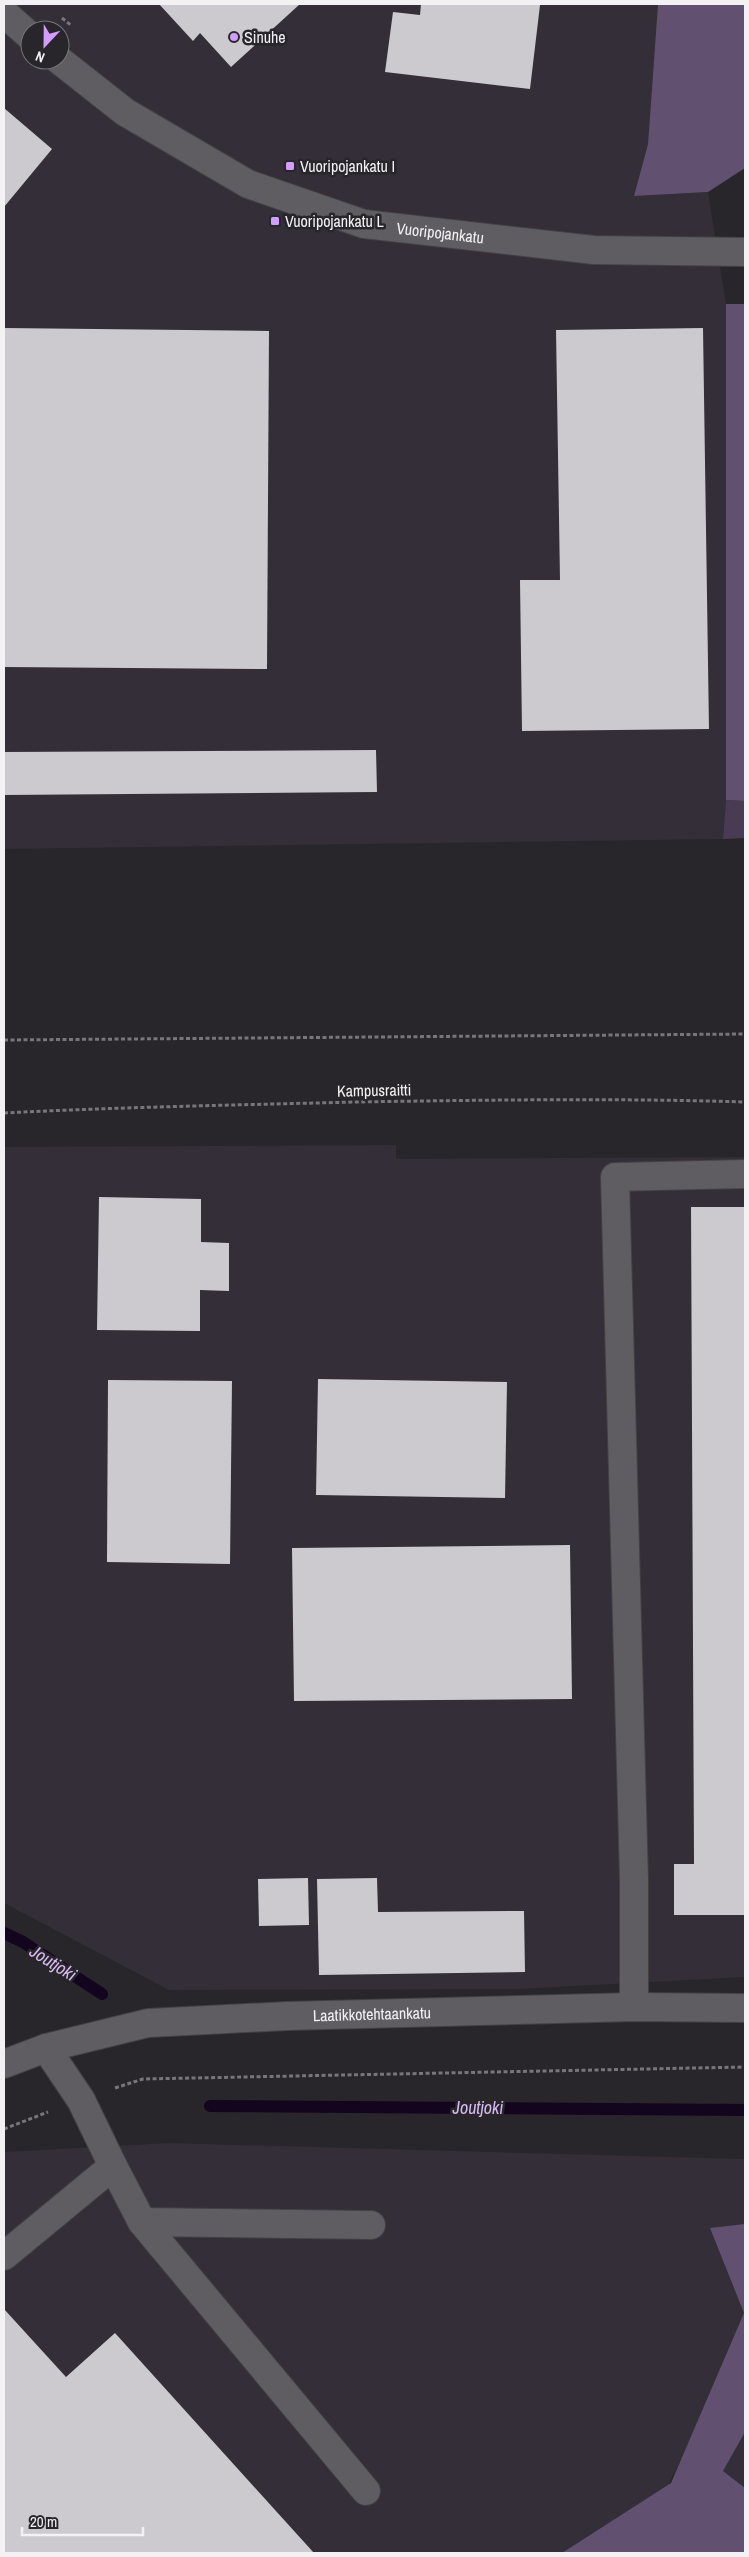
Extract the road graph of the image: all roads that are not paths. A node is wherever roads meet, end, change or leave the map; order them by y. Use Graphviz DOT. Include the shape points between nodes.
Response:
graph roads {
  1 [pos="4,12"];
  2 [pos="20,27"];
  3 [pos="70,69"];
  4 [pos="745,252"];
  5 [pos="745,1174"];
  6 [pos="634,2007"];
  7 [pos="745,2008"];
  8 [pos="46,2048"];
  9 [pos="4,2064"];
  10 [pos="113,2166"];
  11 [pos="142,2222"];
  12 [pos="371,2225"];
  13 [pos="4,2256"];
  14 [pos="366,2491"];
  1 -- 2 [label="street"];
  3 -- 4 [label="street, Vuoripojankatu" via="125,112 248,184 364,224 594,250"];
  5 -- 6 [label="street" via="615,1177 634,1880"];
  6 -- 7 [label="street, Laatikkotehtaankatu"];
  6 -- 8 [label="street, Laatikkotehtaankatu" via="148,2023"];
  8 -- 9 [label="street, Laatikkotehtaankatu"];
  8 -- 10 [label="street" via="81,2100"];
  10 -- 11 [label="street"];
  10 -- 13 [label="street"];
  11 -- 12 [label="street"];
  11 -- 14 [label="street"];
}
